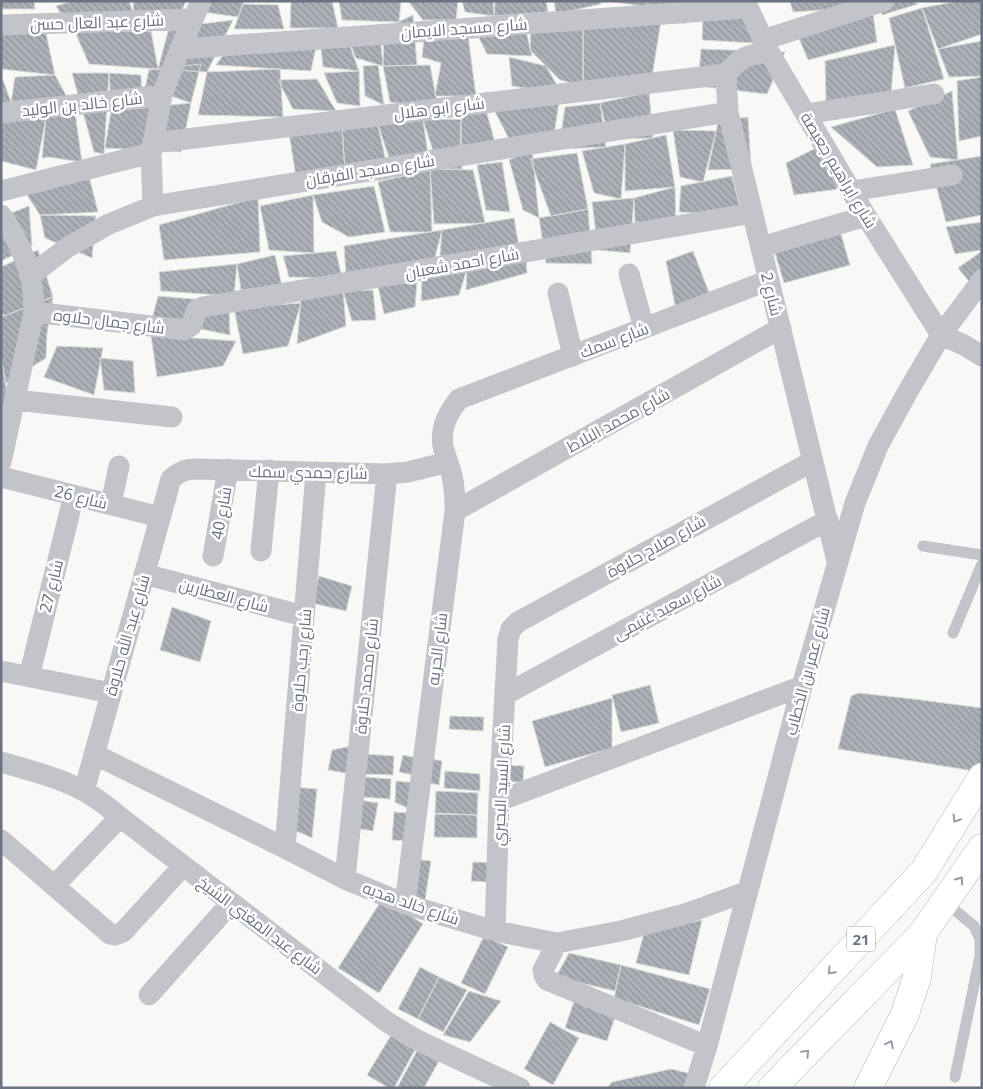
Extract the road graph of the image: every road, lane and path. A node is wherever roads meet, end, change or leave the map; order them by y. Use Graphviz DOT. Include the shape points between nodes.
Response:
graph roads {
  1 [pos="884,1"];
  2 [pos="746,4"];
  3 [pos="197,10"];
  4 [pos="1,25"];
  5 [pos="766,46"];
  6 [pos="180,49"];
  7 [pos="726,74"];
  8 [pos="934,94"];
  9 [pos="162,95"];
  10 [pos="728,112"];
  11 [pos="1,113"];
  12 [pos="806,114"];
  13 [pos="152,148"];
  14 [pos="952,175"];
  15 [pos="1,191"];
  16 [pos="852,191"];
  17 [pos="154,206"];
  18 [pos="752,213"];
  19 [pos="1,215"];
  20 [pos="866,216"];
  21 [pos="761,248"];
  22 [pos="629,274"];
  23 [pos="30,276"];
  24 [pos="769,280"];
  25 [pos="982,280"];
  26 [pos="558,293"];
  27 [pos="34,312"];
  28 [pos="644,328"];
  29 [pos="781,328"];
  30 [pos="184,330"];
  31 [pos="941,335"];
  32 [pos="573,356"];
  33 [pos="982,356"];
  34 [pos="459,399"];
  35 [pos="10,411"];
  36 [pos="172,417"];
  37 [pos="813,461"];
  38 [pos="1,462"];
  39 [pos="448,462"];
  40 [pos="119,466"];
  41 [pos="228,470"];
  42 [pos="269,470"];
  43 [pos="316,472"];
  44 [pos="387,474"];
  45 [pos="1,477"];
  46 [pos="171,479"];
  47 [pos="74,495"];
  48 [pos="111,504"];
  49 [pos="455,511"];
  50 [pos="160,517"];
  51 [pos="828,520"];
  52 [pos="923,546"];
  53 [pos="261,551"];
  54 [pos="213,556"];
  55 [pos="982,556"];
  56 [pos="837,561"];
  57 [pos="982,564"];
  58 [pos="144,574"];
  59 [pos="304,616"];
  60 [pos="953,633"];
  61 [pos="508,639"];
  62 [pos="1,671"];
  63 [pos="29,677"];
  64 [pos="802,686"];
  65 [pos="111,693"];
  66 [pos="506,694"];
  67 [pos="94,754"];
  68 [pos="1,762"];
  69 [pos="982,777"];
  70 [pos="84,790"];
  71 [pos="499,801"];
  72 [pos="120,817"];
  73 [pos="1,840"];
  74 [pos="285,848"];
  75 [pos="981,849"];
  76 [pos="183,866"];
  77 [pos="345,879"];
  78 [pos="54,886"];
  79 [pos="748,891"];
  80 [pos="945,902"];
  81 [pos="231,903"];
  82 [pos="405,904"];
  83 [pos="495,931"];
  84 [pos="923,933"];
  85 [pos="557,943"];
  86 [pos="149,995"];
  87 [pos="707,1046"];
  88 [pos="955,1077"];
  89 [pos="520,1088"];
  90 [pos="694,1088"];
  91 [pos="723,1088"];
  92 [pos="772,1088"];
  93 [pos="868,1088"];
  1 -- 5 [label="street"];
  2 -- 5 [label="street, شارع ابراهيم جعيصة"];
  2 -- 6 [label="street, شارع مسجد الايمان"];
  3 -- 4 [label="street, شارع عبد العال حسن"];
  3 -- 6 [label="street"];
  5 -- 7 [label="street" via="737,62"];
  5 -- 12 [label="street, شارع ابراهيم جعيصة"];
  6 -- 9 [label="street"];
  7 -- 10 [label="street, شارع 2"];
  7 -- 13 [label="street, شارع ابو هلال"];
  8 -- 12 [label="street"];
  9 -- 11 [label="street, شارع خالد بن الوليد"];
  9 -- 13 [label="street"];
  10 -- 17 [label="street, شارع مسجد الفرقان"];
  10 -- 18 [label="street, شارع 2"];
  12 -- 16 [label="street, شارع ابراهيم جعيصة"];
  13 -- 15 [label="street, شارع ابو هلال"];
  13 -- 17 [label="street"];
  14 -- 16 [label="street"];
  16 -- 20 [label="street, شارع ابراهيم جعيصة"];
  17 -- 23 [label="street, شارع مسجد الفرقان" via="109,224 68,247"];
  18 -- 21 [label="street, شارع 2"];
  18 -- 30 [label="street, شارع احمد شعبان" via="204,307 197,310 191,326"];
  19 -- 23 [label="street"];
  20 -- 21 [label="street"];
  20 -- 31 [label="street, شارع ابراهيم جعيصة"];
  21 -- 24 [label="street, شارع 2"];
  22 -- 28 [label="street"];
  23 -- 27 [label="street"];
  24 -- 28 [label="street, شارع سمك"];
  24 -- 29 [label="street, شارع 2"];
  25 -- 31 [label="street, شارع عمر بن الخطاب"];
  26 -- 32 [label="street"];
  27 -- 30 [label="street, شارع جمال حلاوه"];
  27 -- 35 [label="street"];
  28 -- 32 [label="street, شارع سمك"];
  29 -- 37 [label="street, شارع 2"];
  29 -- 49 [label="street, شارع محمد البلاط"];
  31 -- 33 [label="street"];
  31 -- 56 [label="street, شارع عمر بن الخطاب" via="878,446 855,503"];
  32 -- 34 [label="street, شارع سمك"];
  34 -- 39 [label="street, شارع الحريه" via="443,429 443,446"];
  35 -- 36 [label="street"];
  35 -- 38 [label="street"];
  37 -- 51 [label="street, شارع 2"];
  37 -- 61 [label="street, شارع صلاح حلاوة" via="518,622"];
  39 -- 44 [label="street, شارع حمدي سمك"];
  39 -- 49 [label="street, شارع الحريه" via="454,486"];
  40 -- 48 [label="street"];
  41 -- 42 [label="street, شارع حمدي سمك"];
  41 -- 46 [label="street, شارع حمدي سمك" via="187,469"];
  41 -- 54 [label="street, شارع 40"];
  42 -- 43 [label="street, شارع حمدي سمك"];
  42 -- 53 [label="street"];
  43 -- 44 [label="street, شارع حمدي سمك"];
  43 -- 59 [label="street, شارع رجب حلاوة"];
  44 -- 77 [label="street, شارع محمد حلاوة"];
  45 -- 47 [label="street, شارع 26"];
  46 -- 50 [label="street, شارع عبد الله حلاوة"];
  47 -- 48 [label="street, شارع 26"];
  47 -- 63 [label="street, شارع 27"];
  48 -- 50 [label="street, شارع 26"];
  49 -- 82 [label="street, شارع الحريه"];
  50 -- 58 [label="street, شارع عبد الله حلاوة"];
  51 -- 56 [label="street, شارع 2"];
  51 -- 66 [label="street, شارع سعيد غنيمى"];
  52 -- 55 [label="lane"];
  56 -- 64 [label="street, شارع عمر بن الخطاب"];
  57 -- 60 [label="lane"];
  58 -- 59 [label="street, شارع العطارين"];
  58 -- 65 [label="street, شارع عبد الله حلاوة"];
  59 -- 74 [label="street, شارع رجب حلاوة"];
  61 -- 66 [label="street, شارع السيد البحيري"];
  62 -- 63 [label="street"];
  63 -- 65 [label="street"];
  64 -- 71 [label="street"];
  64 -- 79 [label="street, شارع عمر بن الخطاب"];
  65 -- 67 [label="street, شارع عبد الله حلاوة"];
  66 -- 71 [label="street, شارع السيد البحيري"];
  67 -- 70 [label="street, شارع عبد الله حلاوة"];
  67 -- 74 [label="street, شارع خالد هديه"];
  68 -- 70 [label="street, شارع عبد المغني الشيخ"];
  69 -- 91 [label="main road, 21, one-way" via="924,871"];
  70 -- 72 [label="street, شارع عبد المغني الشيخ"];
  71 -- 83 [label="street, شارع السيد البحيري"];
  72 -- 76 [label="street, شارع عبد المغني الشيخ"];
  72 -- 78 [label="street"];
  73 -- 78 [label="street"];
  74 -- 77 [label="street, شارع خالد هديه"];
  80 -- 75 [label="main road, 21, one-way"];
  76 -- 78 [label="street" via="123,932 114,935"];
  76 -- 81 [label="street, شارع عبد المغني الشيخ"];
  77 -- 82 [label="street, شارع خالد هديه"];
  79 -- 85 [label="street, شارع خالد هديه" via="685,914"];
  79 -- 87 [label="street, شارع عمر بن الخطاب"];
  80 -- 84 [label="main road, 21"];
  80 -- 88 [label="lane" via="974,926 980,939 980,956"];
  81 -- 86 [label="street"];
  81 -- 89 [label="street, شارع عبد المغني الشيخ" via="386,1022"];
  82 -- 83 [label="street, شارع خالد هديه"];
  83 -- 85 [label="street, شارع خالد هديه"];
  92 -- 84 [label="main road, 21, one-way"];
  93 -- 84 [label="main road, one-way" via="905,1014 917,977"];
  85 -- 87 [label="street" via="543,970 547,980"];
  87 -- 90 [label="street, شارع عمر بن الخطاب"];
}
